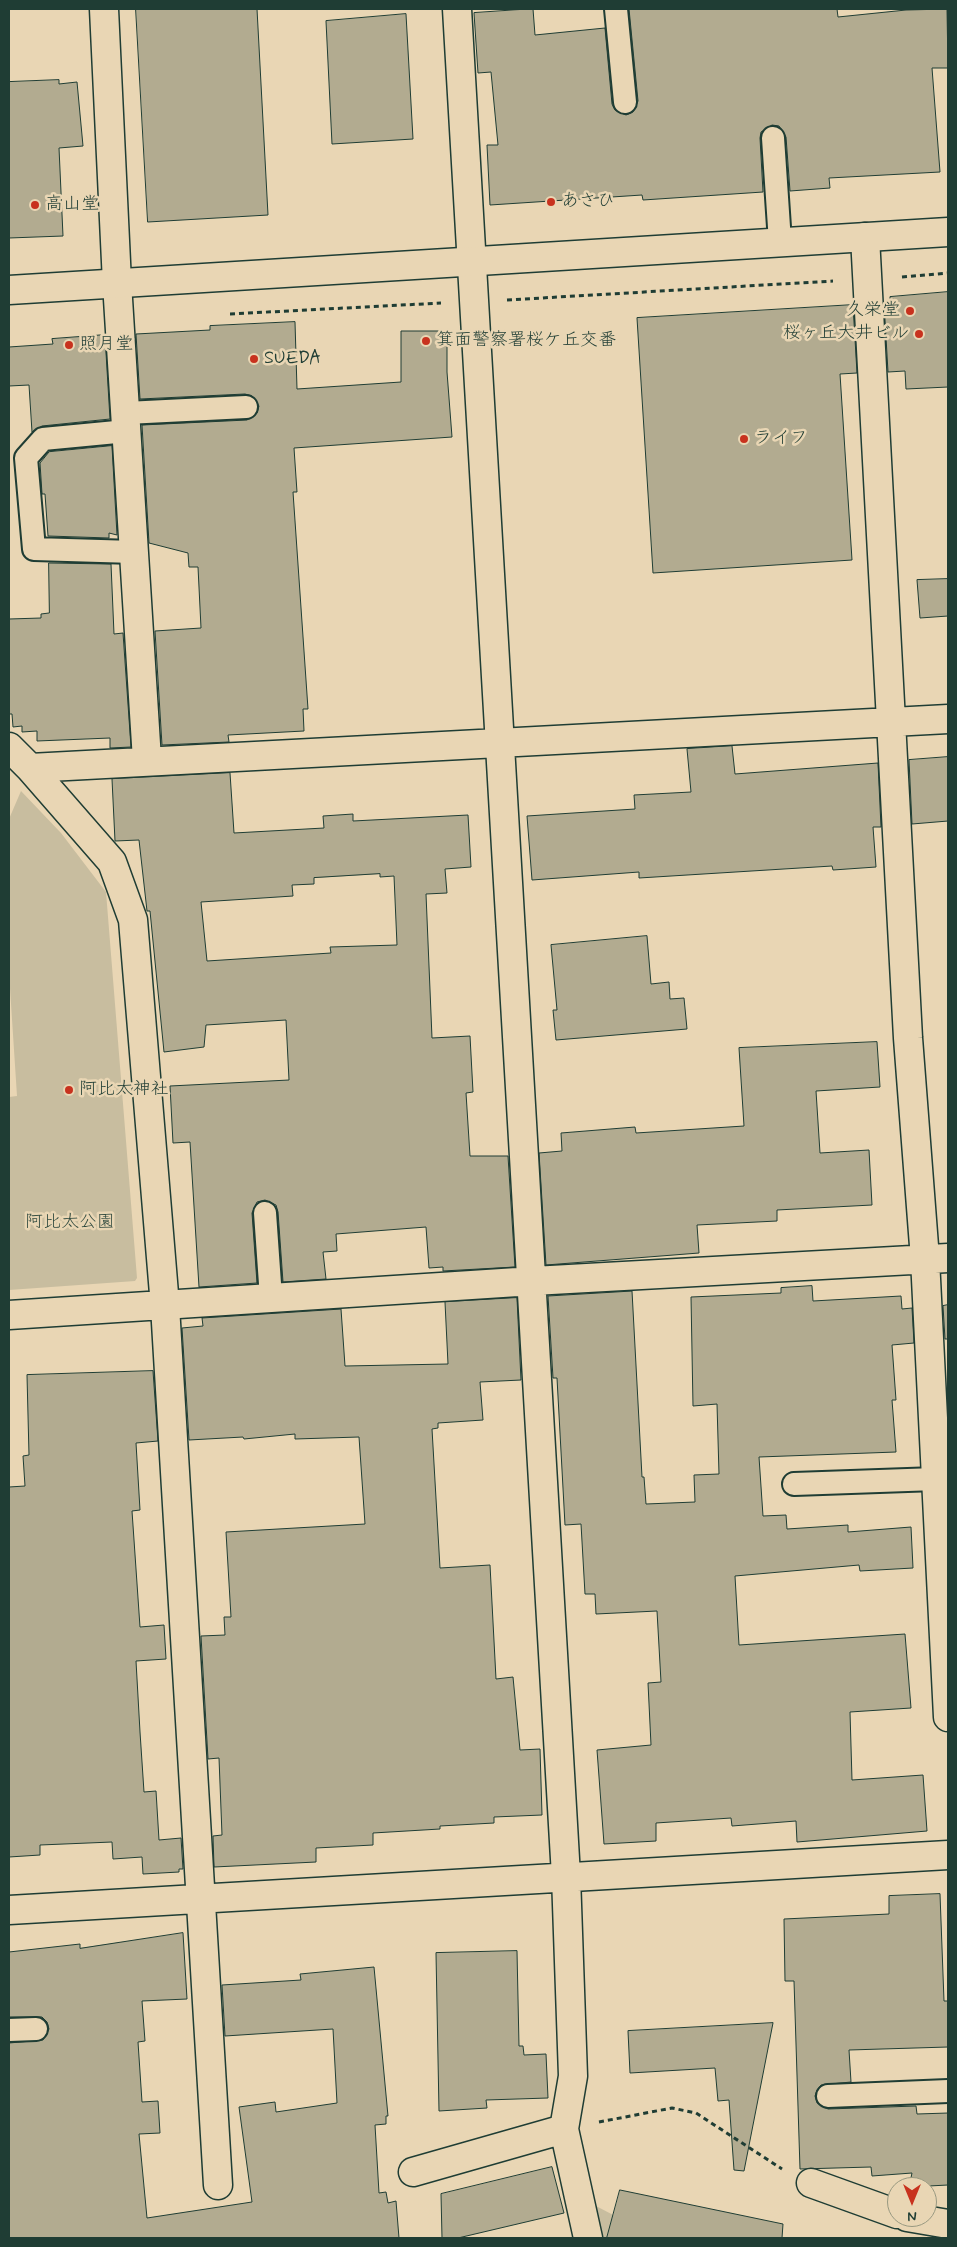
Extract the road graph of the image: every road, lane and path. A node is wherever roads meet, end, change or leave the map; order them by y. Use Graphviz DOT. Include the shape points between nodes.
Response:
graph roads {
  1 [pos="104,9"];
  2 [pos="457,9"];
  3 [pos="616,9"];
  4 [pos="625,102"];
  5 [pos="773,138"];
  6 [pos="948,232"];
  7 [pos="865,237"];
  8 [pos="780,242"];
  9 [pos="471,261"];
  10 [pos="117,283"];
  11 [pos="9,290"];
  12 [pos="246,408"];
  13 [pos="126,422"];
  14 [pos="134,552"];
  15 [pos="948,719"];
  16 [pos="891,722"];
  17 [pos="502,743"];
  18 [pos="9,747"];
  19 [pos="147,760"];
  20 [pos="30,768"];
  21 [pos="265,1213"];
  22 [pos="936,1258"];
  23 [pos="533,1281"];
  24 [pos="271,1298"];
  25 [pos="165,1306"];
  26 [pos="9,1315"];
  27 [pos="940,1386"];
  28 [pos="936,1479"];
  29 [pos="794,1484"];
  30 [pos="945,1618"];
  31 [pos="948,1717"];
  32 [pos="948,1856"];
  33 [pos="566,1876"];
  34 [pos="200,1898"];
  35 [pos="9,1910"];
  36 [pos="36,2029"];
  37 [pos="9,2030"];
  38 [pos="948,2091"];
  39 [pos="828,2096"];
  40 [pos="564,2129"];
  41 [pos="413,2172"];
  42 [pos="811,2183"];
  43 [pos="218,2185"];
  44 [pos="887,2210"];
  45 [pos="588,2238"];
  1 -- 10 [label="street"];
  2 -- 9 [label="street"];
  3 -- 4 [label="lane"];
  5 -- 8 [label="lane"];
  6 -- 7 [label="street"];
  7 -- 8 [label="street"];
  7 -- 16 [label="street"];
  8 -- 9 [label="street"];
  9 -- 10 [label="street"];
  9 -- 17 [label="street"];
  10 -- 11 [label="street"];
  10 -- 13 [label="street"];
  12 -- 13 [label="lane"];
  13 -- 14 [label="street"];
  13 -- 14 [label="lane" via="42,439 26,458 34,549"];
  14 -- 19 [label="street"];
  15 -- 16 [label="street"];
  16 -- 17 [label="street"];
  16 -- 22 [label="street" via="908,1038"];
  17 -- 19 [label="street"];
  17 -- 23 [label="street"];
  18 -- 20 [label="street"];
  19 -- 20 [label="street"];
  20 -- 25 [label="street" via="112,862 133,920"];
  21 -- 24 [label="lane"];
  22 -- 23 [label="street"];
  22 -- 27 [label="street"];
  23 -- 24 [label="street"];
  23 -- 33 [label="street"];
  24 -- 25 [label="street"];
  25 -- 26 [label="street"];
  25 -- 34 [label="street"];
  27 -- 28 [label="street"];
  28 -- 29 [label="lane"];
  28 -- 30 [label="street"];
  30 -- 31 [label="street"];
  32 -- 33 [label="street"];
  33 -- 34 [label="street"];
  33 -- 40 [label="street" via="573,2076"];
  34 -- 35 [label="street"];
  34 -- 43 [label="street"];
  36 -- 37 [label="lane"];
  38 -- 39 [label="lane"];
  40 -- 41 [label="street"];
  40 -- 42 [label="path" via="672,2108 696,2112 770,2163"];
  40 -- 45 [label="street"];
  42 -- 44 [label="street"];
}
